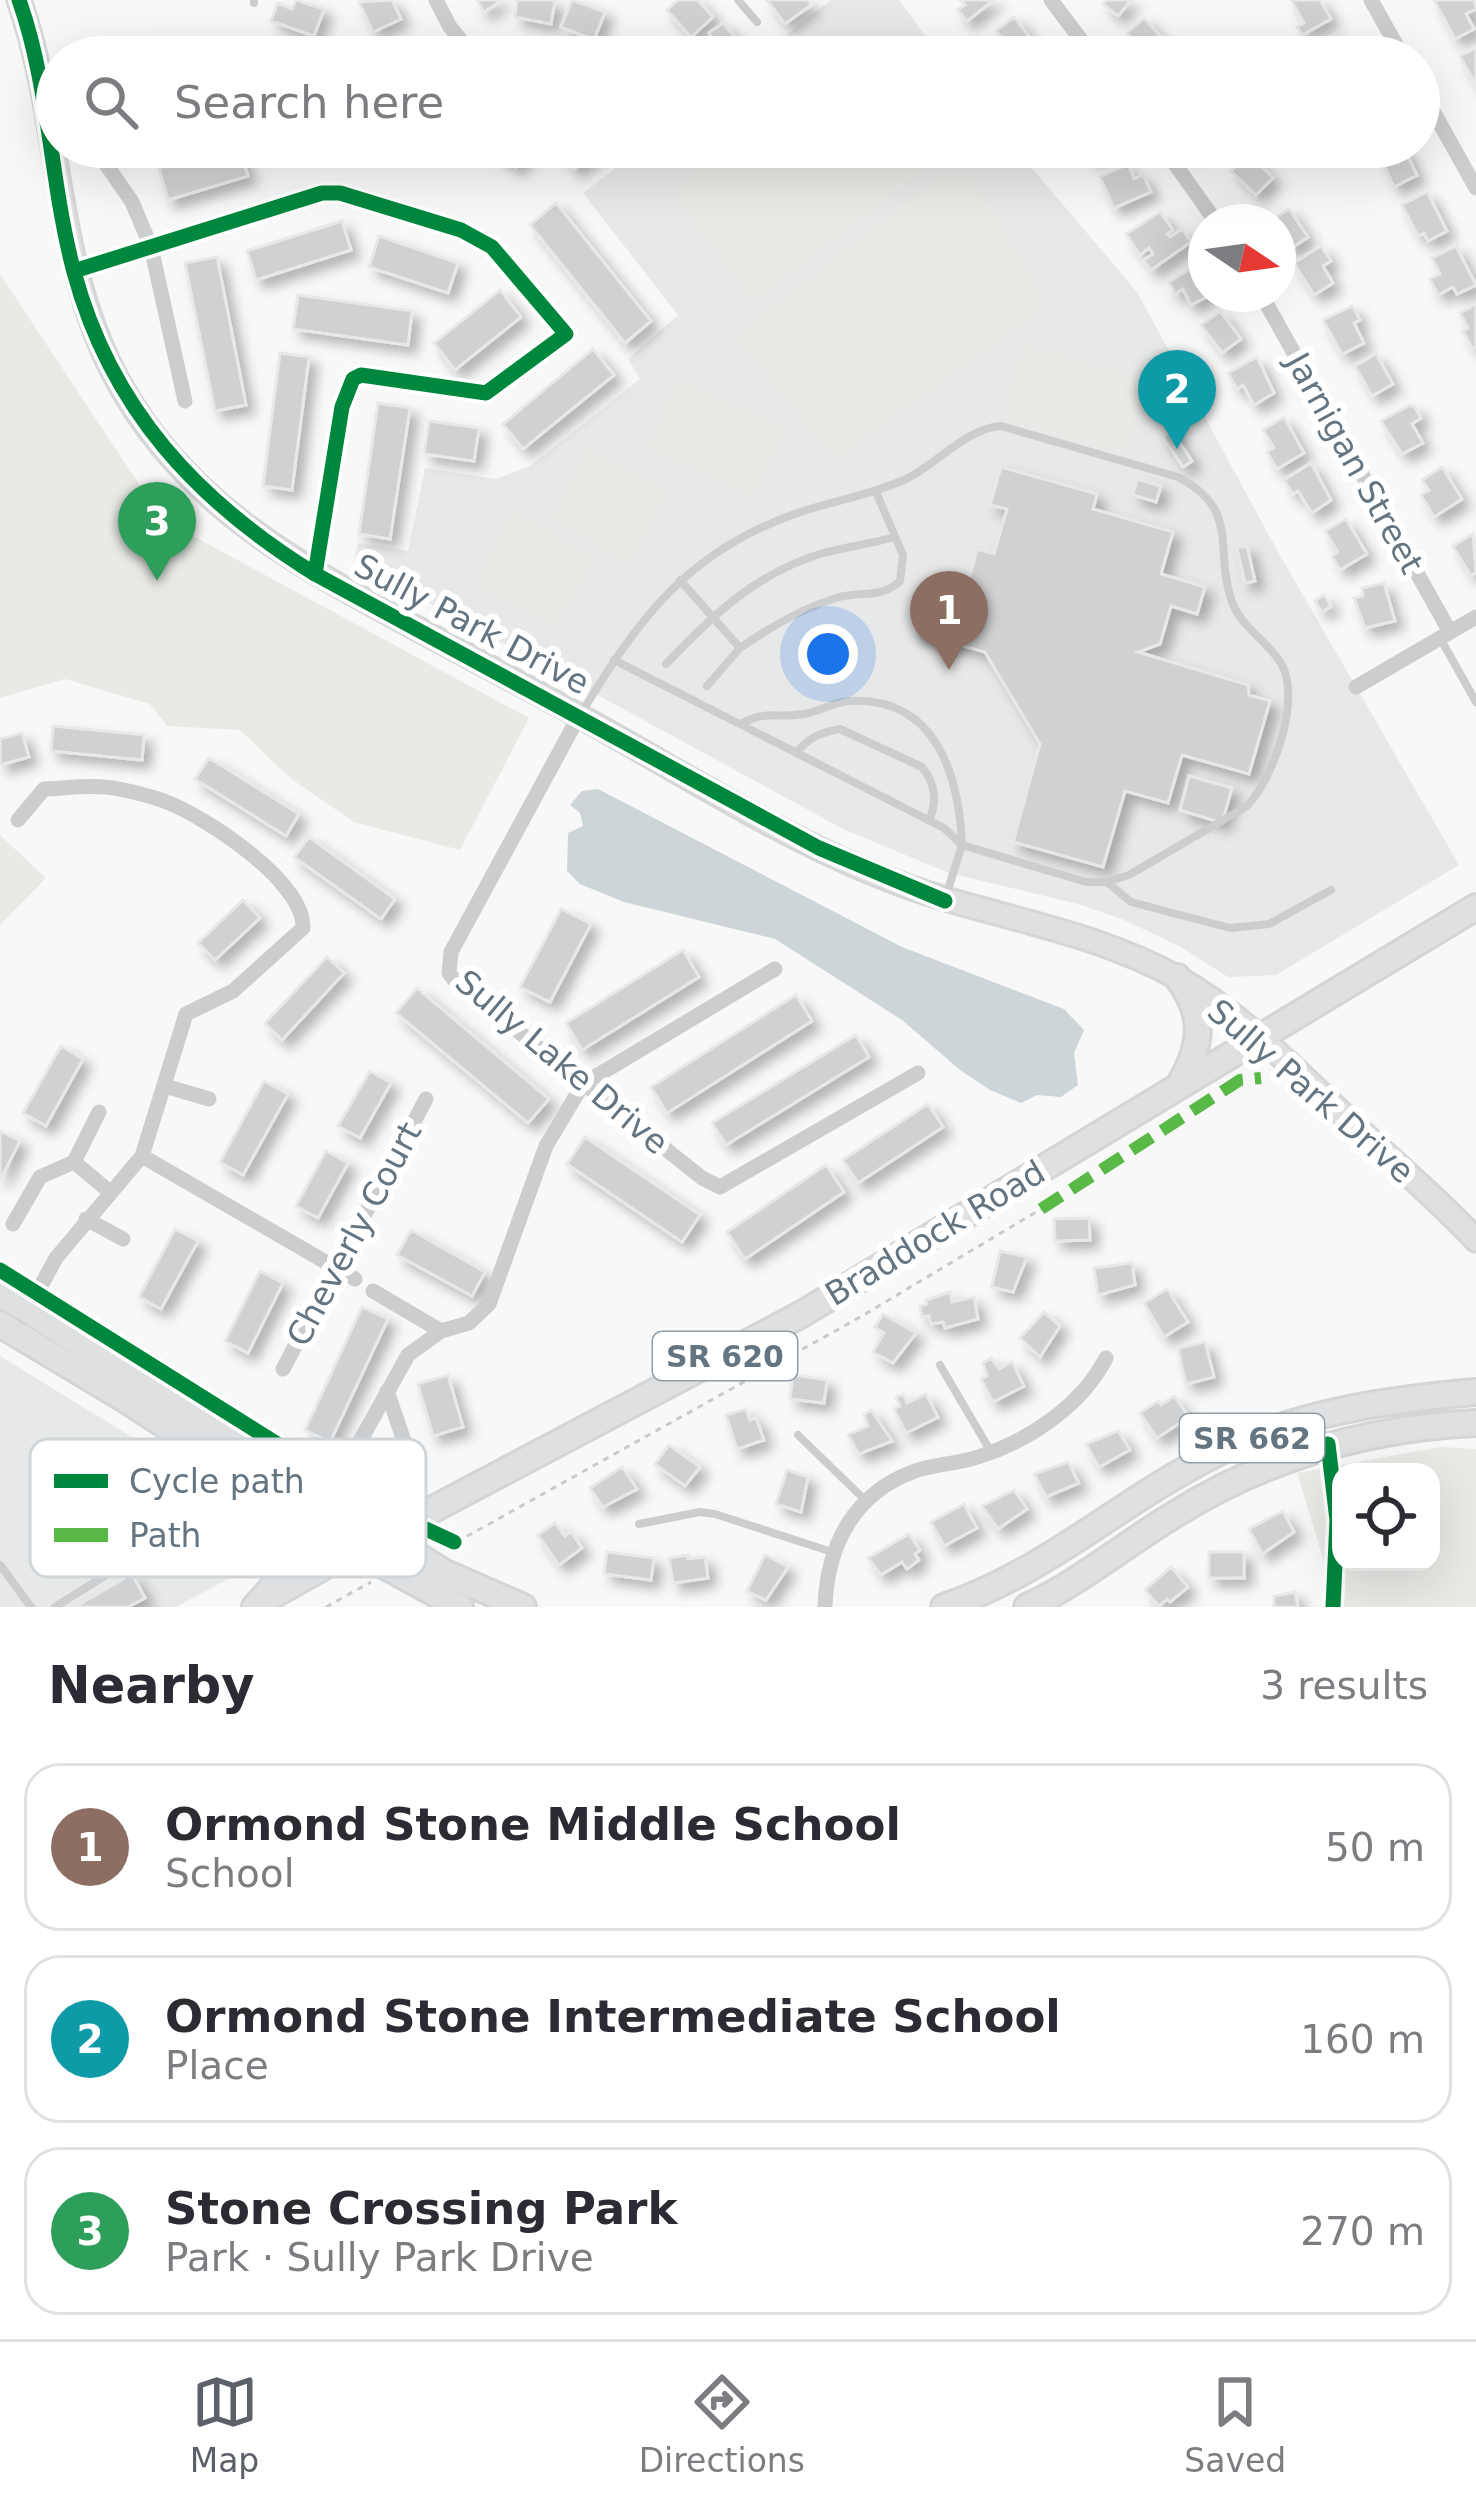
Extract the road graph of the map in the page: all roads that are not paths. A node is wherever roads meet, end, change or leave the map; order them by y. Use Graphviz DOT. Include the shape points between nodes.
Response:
graph roads {
  1 [pos="19,0"];
  2 [pos="436,0"];
  3 [pos="738,0"];
  4 [pos="1051,0"];
  5 [pos="1371,0"];
  6 [pos="757,22"];
  7 [pos="458,36"];
  8 [pos="1078,36"];
  9 [pos="1391,36"];
  10 [pos="36,64"];
  11 [pos="1440,124"];
  12 [pos="55,168"];
  13 [pos="109,168"];
  14 [pos="1178,168"];
  15 [pos="1476,188"];
  16 [pos="1203,204"];
  17 [pos="151,247"];
  18 [pos="74,271"];
  19 [pos="1271,312"];
  20 [pos="185,401"];
  21 [pos="877,492"];
  22 [pos="895,538"];
  23 [pos="315,574"];
  24 [pos="680,580"];
  25 [pos="712,616"];
  26 [pos="1476,617"];
  27 [pos="1445,635"];
  28 [pos="740,648"];
  29 [pos="614,660"];
  30 [pos="666,664"];
  31 [pos="1476,677"];
  32 [pos="1465,683"];
  33 [pos="706,686"];
  34 [pos="1356,687"];
  35 [pos="1476,703"];
  36 [pos="579,716"];
  37 [pos="740,724"];
  38 [pos="796,753"];
  39 [pos="18,820"];
  40 [pos="928,820"];
  41 [pos="962,845"];
  42 [pos="1107,882"];
  43 [pos="1331,890"];
  44 [pos="945,901"];
  45 [pos="1476,907"];
  46 [pos="775,969"];
  47 [pos="1177,977"];
  48 [pos="1258,1040"];
  49 [pos="918,1073"];
  50 [pos="583,1084"];
  51 [pos="1180,1084"];
  52 [pos="165,1086"];
  53 [pos="208,1099"];
  54 [pos="426,1099"];
  55 [pos="99,1112"];
  56 [pos="142,1156"];
  57 [pos="74,1162"];
  58 [pos="110,1192"];
  59 [pos="86,1219"];
  60 [pos="13,1224"];
  61 [pos="123,1239"];
  62 [pos="1476,1240"];
  63 [pos="336,1269"];
  64 [pos="355,1280"];
  65 [pos="374,1291"];
  66 [pos="0,1293"];
  67 [pos="28,1310"];
  68 [pos="7,1328"];
  69 [pos="441,1331"];
  70 [pos="1106,1358"];
  71 [pos="940,1365"];
  72 [pos="283,1369"];
  73 [pos="387,1390"];
  74 [pos="1476,1392"];
  75 [pos="1476,1424"];
  76 [pos="798,1435"];
  77 [pos="186,1439"];
  78 [pos="234,1439"];
  79 [pos="992,1452"];
  80 [pos="866,1500"];
  81 [pos="426,1513"];
  82 [pos="639,1524"];
  83 [pos="832,1552"];
  84 [pos="426,1560"];
  85 [pos="0,1565"];
  86 [pos="103,1577"];
  87 [pos="280,1577"];
  88 [pos="308,1577"];
  89 [pos="403,1577"];
  90 [pos="31,1607"];
  91 [pos="55,1607"];
  92 [pos="255,1607"];
  93 [pos="460,1607"];
  94 [pos="523,1607"];
  95 [pos="825,1607"];
  96 [pos="944,1607"];
  97 [pos="1027,1607"];
  1 -- 10 [label="street, Sully Park Drive"];
  2 -- 7 [label="street"];
  3 -- 6 [label="lane"];
  4 -- 8 [label="street"];
  5 -- 9 [label="street"];
  11 -- 15 [label="street"];
  12 -- 18 [label="street, Sully Park Drive"];
  13 -- 17 [label="street"];
  14 -- 16 [label="street"];
  17 -- 18 [label="street"];
  17 -- 20 [label="street"];
  17 -- 23 [label="street" via="340,193 492,247 566,334 486,393 353,379"];
  18 -- 23 [label="street, Sully Park Drive" via="94,332 150,431 228,514"];
  19 -- 27 [label="street, Jarnigan Street"];
  21 -- 22 [label="lane"];
  21 -- 24 [label="lane" via="744,535"];
  21 -- 42 [label="lane" via="980,430 1001,426 1178,477 1215,512 1226,538 1232,604 1287,677 1280,743 1247,806"];
  22 -- 25 [label="lane" via="797,562"];
  22 -- 28 [label="lane" via="904,563 894,588 818,604"];
  23 -- 36 [label="street, Sully Park Drive"];
  24 -- 25 [label="lane"];
  24 -- 29 [label="lane"];
  25 -- 28 [label="lane"];
  25 -- 30 [label="lane"];
  26 -- 27 [label="street"];
  27 -- 32 [label="lane"];
  27 -- 34 [label="street"];
  28 -- 33 [label="lane"];
  29 -- 36 [label="lane"];
  29 -- 37 [label="lane"];
  31 -- 32 [label="lane"];
  32 -- 35 [label="lane"];
  36 -- 44 [label="street, Sully Park Drive" via="819,848"];
  36 -- 50 [label="street, Sully Lake Drive" via="449,966 455,981"];
  37 -- 38 [label="lane"];
  37 -- 41 [label="lane" via="762,713 804,714 850,701 905,715 944,752"];
  38 -- 40 [label="lane"];
  38 -- 40 [label="lane" via="840,729 922,767 936,804"];
  39 -- 52 [label="street" via="44,789 113,788 166,801 214,827 294,894 304,912 303,928 233,991 186,1014"];
  40 -- 41 [label="lane"];
  41 -- 42 [label="lane"];
  41 -- 44 [label="lane"];
  42 -- 43 [label="lane" via="1131,902 1230,928 1269,924"];
  44 -- 47 [label="street, Sully Park Drive" via="1087,938"];
  45 -- 48 [label="main road, Braddock Road / SR 620"];
  46 -- 50 [label="street"];
  47 -- 48 [label="street, Sully Park Drive"];
  47 -- 51 [label="main road" via="1200,1027"];
  48 -- 51 [label="main road, Braddock Road / SR 620"];
  48 -- 62 [label="street, Sully Park Drive"];
  49 -- 50 [label="street, Sully Lake Drive" via="720,1187"];
  50 -- 69 [label="street" via="546,1146 489,1304 469,1323"];
  51 -- 81 [label="main road, Braddock Road / SR 620" via="802,1314"];
  52 -- 53 [label="street"];
  52 -- 56 [label="street"];
  54 -- 63 [label="street, Cheverly Court"];
  55 -- 57 [label="street"];
  56 -- 58 [label="street"];
  56 -- 63 [label="street"];
  57 -- 58 [label="street"];
  57 -- 60 [label="street" via="40,1177"];
  58 -- 59 [label="street"];
  59 -- 61 [label="street"];
  59 -- 67 [label="street"];
  63 -- 64 [label="street"];
  63 -- 72 [label="street, Cheverly Court"];
  65 -- 69 [label="street"];
  66 -- 67 [label="main road"];
  67 -- 68 [label="street"];
  67 -- 78 [label="main road"];
  68 -- 77 [label="main road"];
  69 -- 73 [label="street" via="408,1354"];
  70 -- 79 [label="street" via="1072,1405"];
  71 -- 79 [label="lane"];
  74 -- 96 [label="main road, SR 662" via="1323,1413 1221,1451 1024,1574"];
  75 -- 97 [label="main road, SR 662" via="1377,1433 1281,1460 1197,1500"];
  76 -- 80 [label="lane"];
  79 -- 80 [label="street" via="917,1470"];
  80 -- 83 [label="street"];
  82 -- 83 [label="lane" via="715,1514"];
  83 -- 95 [label="street"];
  84 -- 94 [label="main road"];
  85 -- 90 [label="lane"];
  86 -- 91 [label="lane"];
  87 -- 92 [label="main road"];
  88 -- 92 [label="street, Braddock Road / SR 620"];
  89 -- 93 [label="main road"];
}
